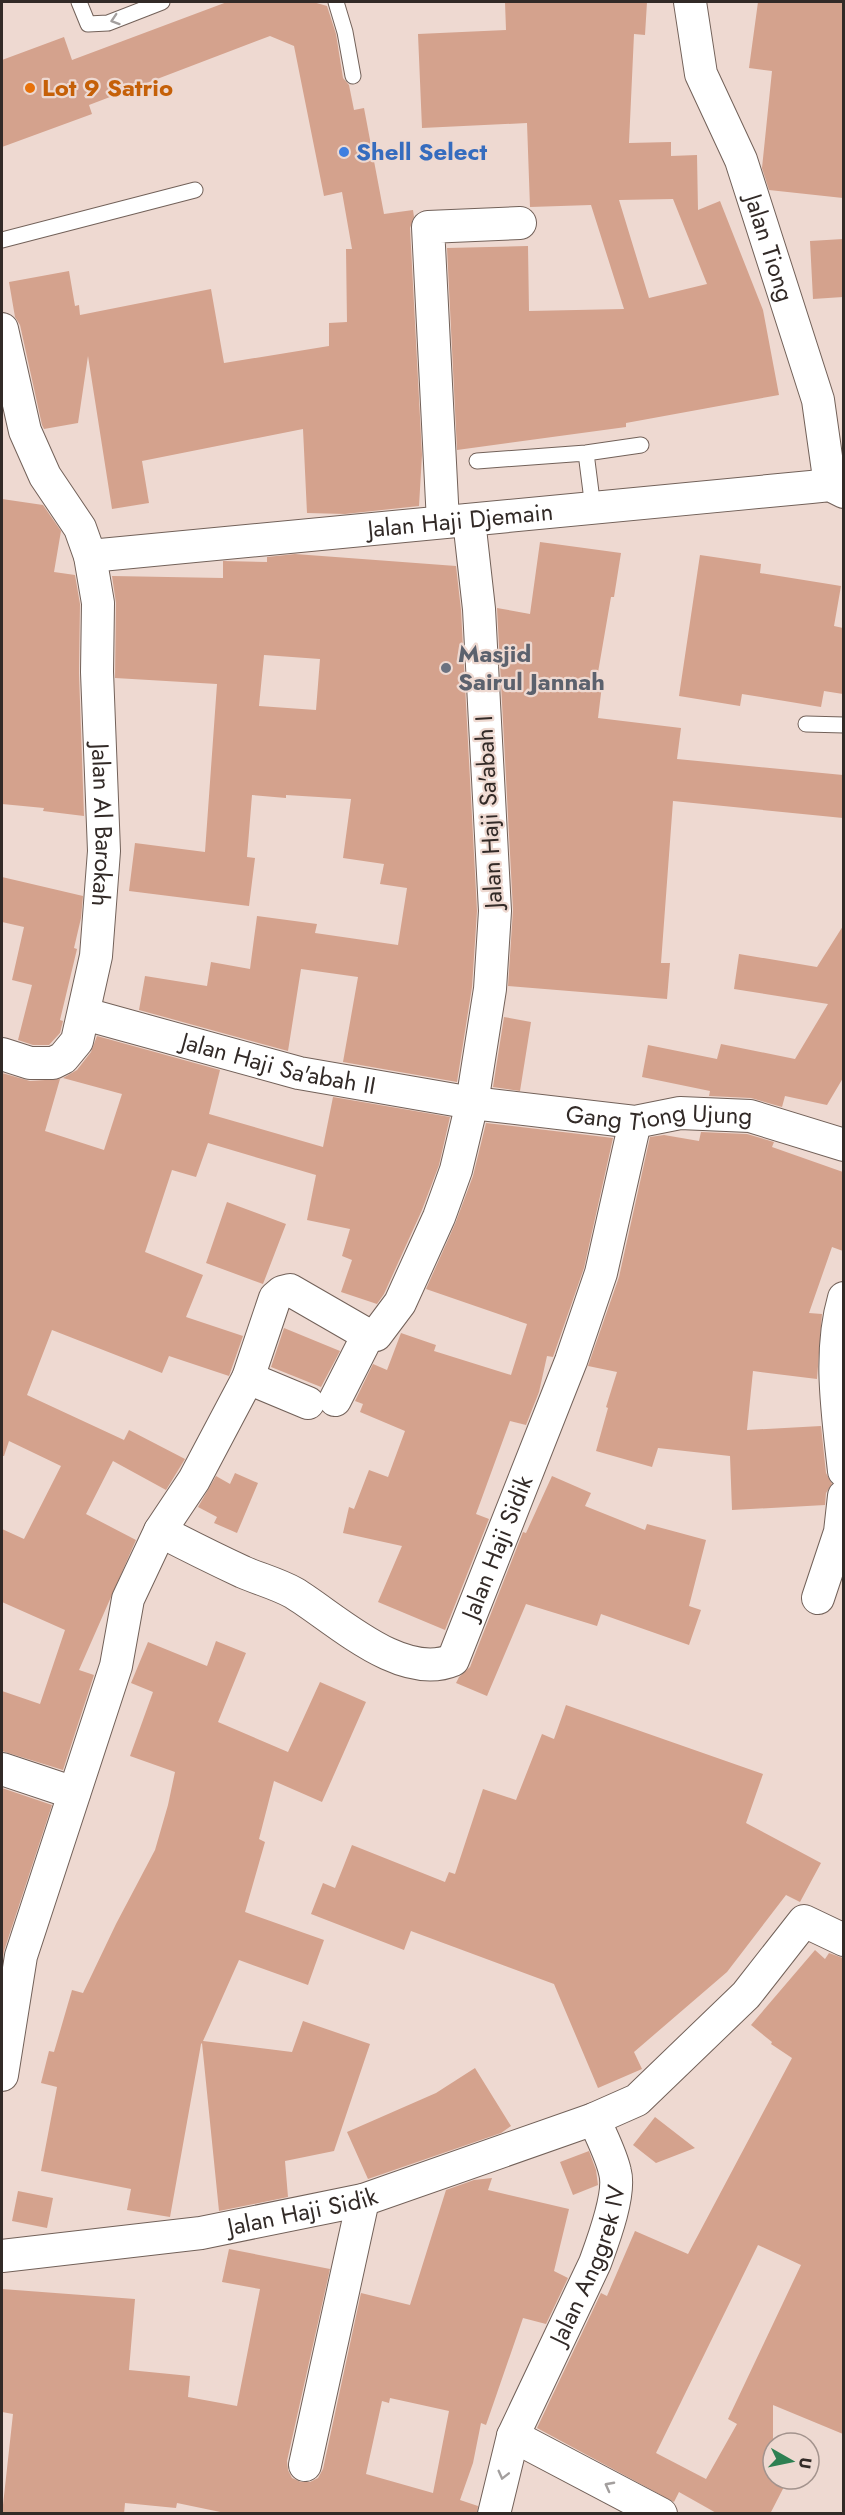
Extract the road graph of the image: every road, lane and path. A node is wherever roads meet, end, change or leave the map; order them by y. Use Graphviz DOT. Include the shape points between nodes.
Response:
graph roads {
  1 [pos="79,2"];
  2 [pos="162,2"];
  3 [pos="336,2"];
  4 [pos="690,2"];
  5 [pos="353,76"];
  6 [pos="195,190"];
  7 [pos="520,223"];
  8 [pos="2,240"];
  9 [pos="2,329"];
  10 [pos="641,445"];
  11 [pos="586,453"];
  12 [pos="477,461"];
  13 [pos="837,488"];
  14 [pos="593,508"];
  15 [pos="456,521"];
  16 [pos="90,556"];
  17 [pos="806,724"];
  18 [pos="843,725"];
  19 [pos="85,1014"];
  20 [pos="2,1054"];
  21 [pos="472,1103"];
  22 [pos="635,1122"];
  23 [pos="843,1145"];
  24 [pos="843,1298"];
  25 [pos="368,1335"];
  26 [pos="248,1378"];
  27 [pos="840,1400"];
  28 [pos="843,1471"];
  29 [pos="843,1496"];
  30 [pos="160,1531"];
  31 [pos="818,1598"];
  32 [pos="2,1769"];
  33 [pos="74,1792"];
  34 [pos="843,1940"];
  35 [pos="11,1953"];
  36 [pos="2,2075"];
  37 [pos="594,2119"];
  38 [pos="363,2200"];
  39 [pos="2,2256"];
  40 [pos="513,2436"];
  41 [pos="305,2465"];
  42 [pos="494,2514"];
  43 [pos="661,2514"];
  2 -- 1 [label="lane, one-way" via="108,23 88,24"];
  3 -- 5 [label="lane"];
  4 -- 13 [label="street, Jalan Tiong" via="701,74 741,160 818,400"];
  6 -- 8 [label="lane"];
  7 -- 15 [label="street, Jalan Haji Sa'abah I" via="428,227"];
  9 -- 16 [label="street, Jalan Al Barokah" via="24,431 45,476 80,528"];
  10 -- 11 [label="lane"];
  11 -- 12 [label="lane"];
  11 -- 14 [label="lane"];
  13 -- 14 [label="street, Jalan Haji Djemain"];
  14 -- 15 [label="street, Jalan Haji Djemain"];
  15 -- 16 [label="street, Jalan Haji Djemain"];
  15 -- 21 [label="street, Jalan Haji Sa'abah I" via="479,609 495,910 490,989"];
  16 -- 19 [label="street, Jalan Al Barokah" via="98,603 104,851 96,956"];
  17 -- 18 [label="lane"];
  19 -- 20 [label="street, Jalan Al Barokah" via="77,1041 53,1064 30,1063"];
  19 -- 21 [label="street, Jalan Haji Sa'abah II" via="299,1073"];
  21 -- 22 [label="street, Gang Tiong Ujung"];
  21 -- 25 [label="street" via="439,1217 400,1303 376,1335"];
  22 -- 23 [label="street, Gang Tiong Ujung" via="680,1113 750,1116"];
  22 -- 30 [label="street, Jalan Haji Sidik" via="601,1273 575,1350 453,1660 440,1665 414,1663 360,1640 293,1593"];
  24 -- 27 [label="street" via="837,1323"];
  25 -- 26 [label="street" via="322,1401"];
  25 -- 26 [label="street" via="290,1290 282,1292 275,1298"];
  26 -- 30 [label="street" via="195,1480"];
  27 -- 28 [label="street"];
  29 -- 31 [label="street" via="840,1532"];
  30 -- 33 [label="street" via="128,1599 116,1666"];
  32 -- 33 [label="street"];
  33 -- 35 [label="street"];
  34 -- 37 [label="street" via="804,1921 746,1995 637,2100"];
  35 -- 36 [label="street"];
  37 -- 38 [label="street, Jalan Haji Sidik"];
  37 -- 40 [label="street, Jalan Anggrek IV" via="616,2173 605,2235 596,2263"];
  38 -- 39 [label="street, Jalan Haji Sidik" via="201,2233"];
  38 -- 41 [label="street"];
  40 -- 42 [label="street, Jalan Anggrek IV, one-way"];
  43 -- 40 [label="street, one-way"];
}
